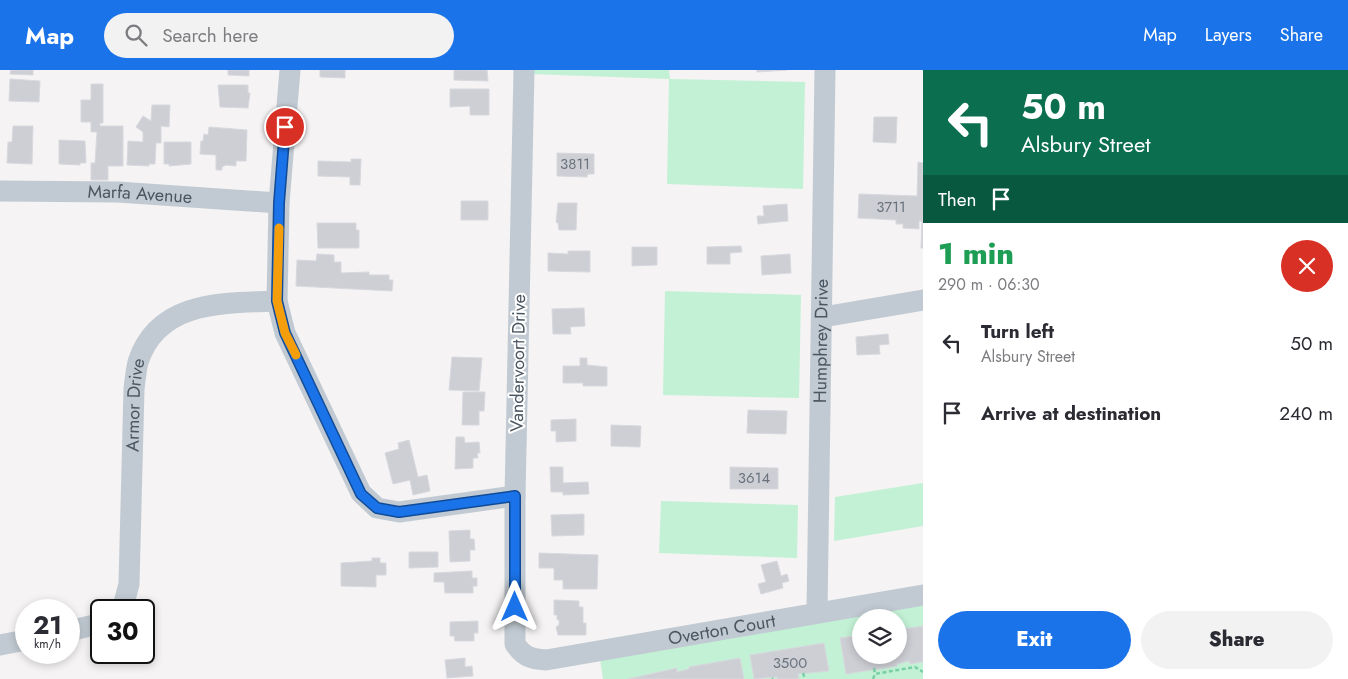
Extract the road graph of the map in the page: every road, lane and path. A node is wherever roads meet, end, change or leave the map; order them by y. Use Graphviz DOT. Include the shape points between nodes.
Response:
graph roads {
  1 [pos="290,70"];
  2 [pos="524,70"];
  3 [pos="825,70"];
  4 [pos="0,191"];
  5 [pos="279,203"];
  6 [pos="923,300"];
  7 [pos="277,301"];
  8 [pos="823,317"];
  9 [pos="515,496"];
  10 [pos="923,595"];
  11 [pos="125,599"];
  12 [pos="817,612"];
  13 [pos="15,642"];
  14 [pos="0,645"];
  15 [pos="522,654"];
  16 [pos="874,668"];
  17 [pos="804,672"];
  18 [pos="923,672"];
  19 [pos="875,674"];
  20 [pos="805,679"];
  21 [pos="873,679"];
  1 -- 5 [label="street"];
  2 -- 9 [label="street, Vandervoort Drive"];
  3 -- 8 [label="street, Humphrey Drive"];
  4 -- 5 [label="street, Marfa Avenue" via="118,192"];
  5 -- 7 [label="street"];
  6 -- 8 [label="street"];
  7 -- 9 [label="street" via="285,333 361,494 377,508 399,512"];
  7 -- 11 [label="street, Armor Drive" via="221,303 188,311 162,324 147,342 138,363 134,389 129,584"];
  8 -- 12 [label="street, Humphrey Drive"];
  9 -- 15 [label="street, Vandervoort Drive" via="515,644"];
  10 -- 12 [label="street, Overton Court"];
  12 -- 15 [label="street, Overton Court" via="546,660 531,659"];
  13 -- 14 [label="street"];
  16 -- 19 [label="path"];
  17 -- 20 [label="path"];
  18 -- 19 [label="path" via="915,667"];
  19 -- 21 [label="path"];
}
